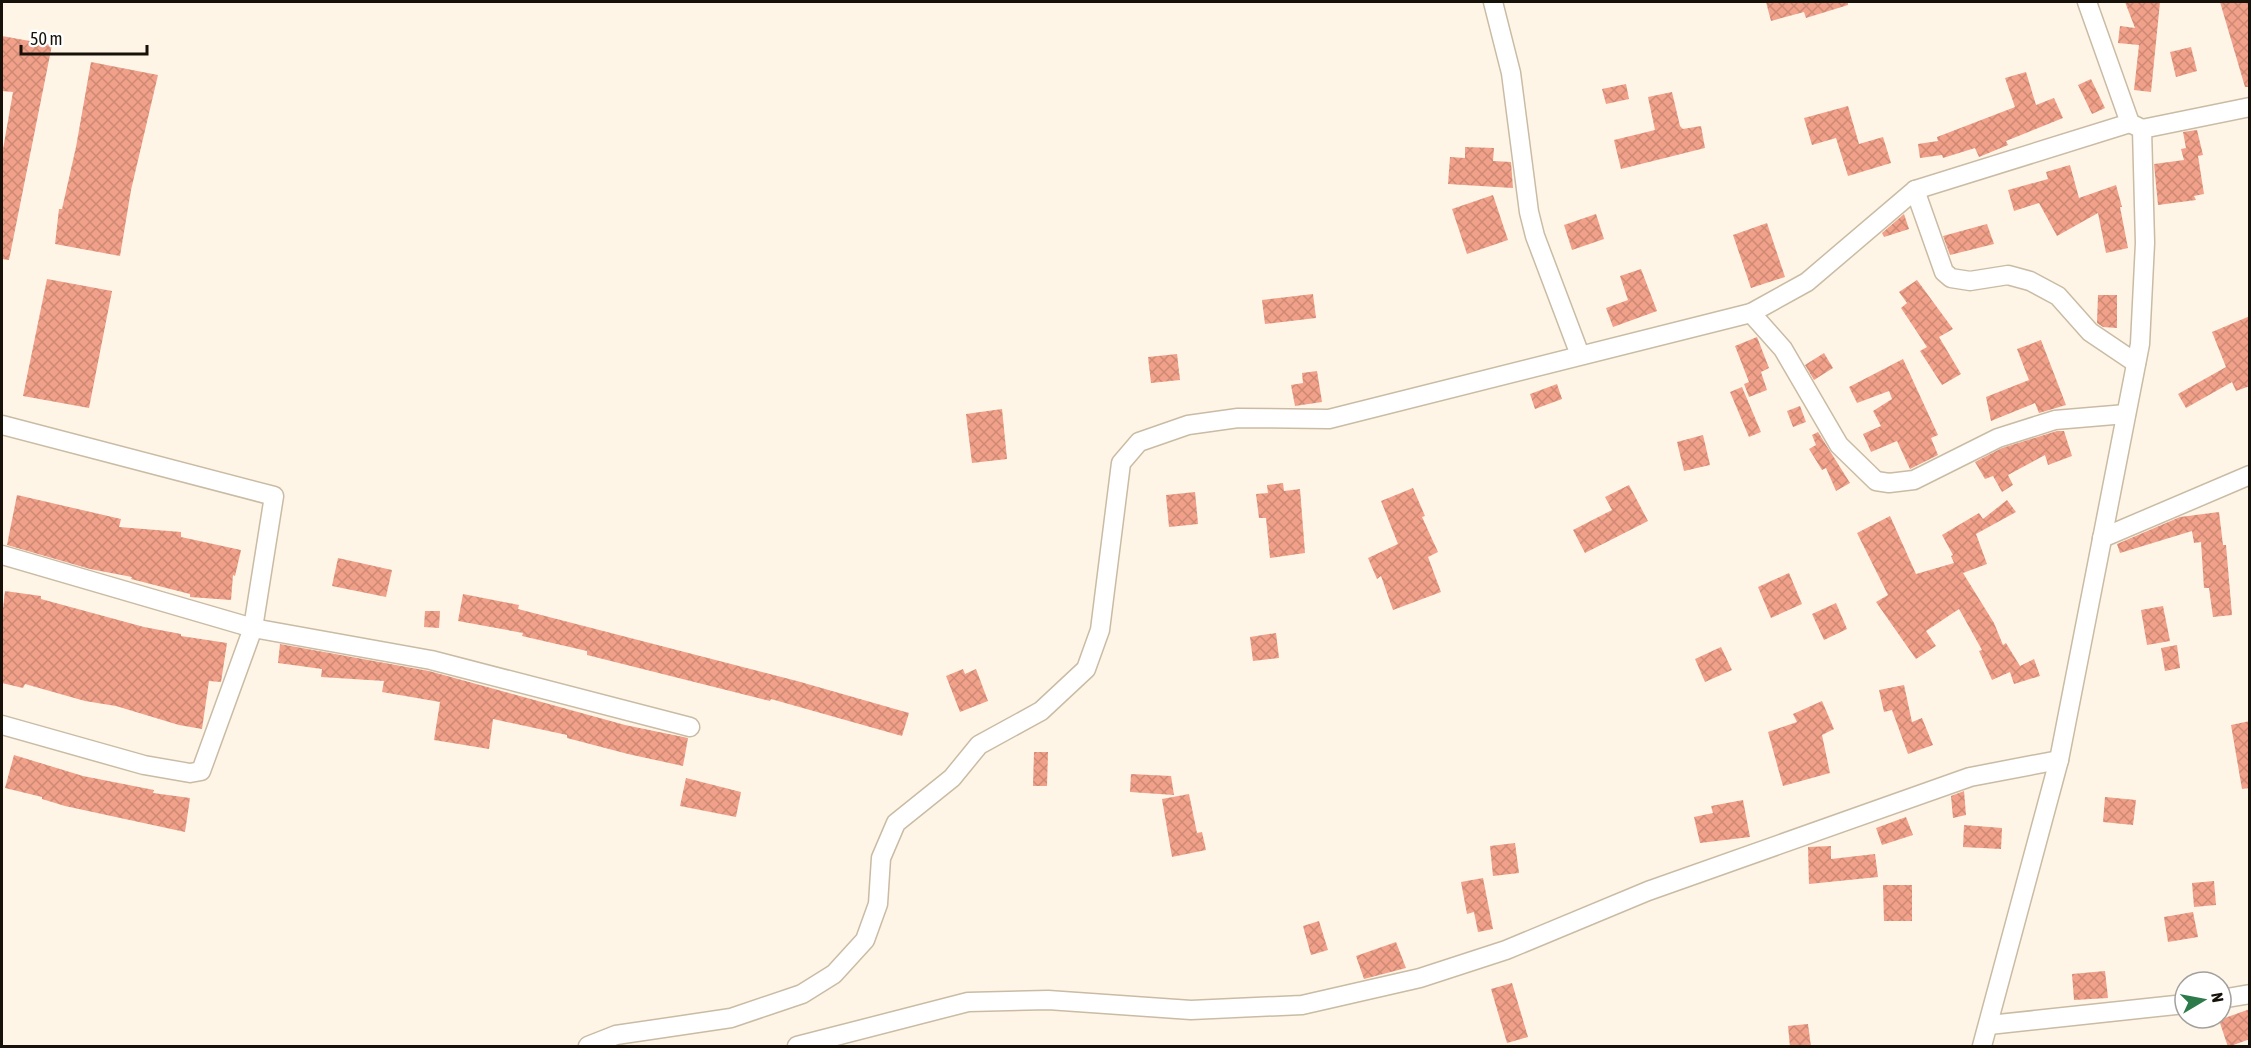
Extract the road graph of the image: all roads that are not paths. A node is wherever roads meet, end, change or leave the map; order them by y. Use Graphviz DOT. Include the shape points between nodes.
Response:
graph roads {
  1 [pos="1493,2"];
  2 [pos="2087,2"];
  3 [pos="2250,107"];
  4 [pos="2136,126"];
  5 [pos="1915,190"];
  6 [pos="1751,313"];
  7 [pos="1580,355"];
  8 [pos="2136,363"];
  9 [pos="2126,414"];
  10 [pos="2,425"];
  11 [pos="2250,475"];
  12 [pos="2102,538"];
  13 [pos="2,555"];
  14 [pos="253,628"];
  15 [pos="2,725"];
  16 [pos="690,727"];
  17 [pos="2059,760"];
  18 [pos="2250,993"];
  19 [pos="2233,997"];
  20 [pos="2173,1005"];
  21 [pos="1989,1025"];
  22 [pos="588,1047"];
  23 [pos="797,1047"];
  24 [pos="1982,1047"];
  1 -- 7 [label="street" via="1511,73 1533,228"];
  2 -- 4 [label="street"];
  3 -- 4 [label="street"];
  4 -- 5 [label="street"];
  4 -- 8 [label="street" via="2145,243"];
  5 -- 6 [label="street" via="1807,282"];
  5 -- 8 [label="street" via="1944,272 1951,278 1970,281 2008,274 2030,281 2058,297 2090,332"];
  6 -- 7 [label="street"];
  6 -- 9 [label="street" via="1783,349 1839,445 1876,481 1914,480 1998,438 2055,420"];
  7 -- 22 [label="street" via="1329,419 1238,418 1188,425 1139,442 1121,463 1100,630 1086,669 1041,711 979,745 952,778 896,823 881,858 878,904 865,940 834,974 802,994 731,1018 616,1035"];
  8 -- 9 [label="street"];
  9 -- 12 [label="street"];
  10 -- 14 [label="street" via="274,496"];
  11 -- 12 [label="street"];
  12 -- 17 [label="street"];
  13 -- 14 [label="street"];
  14 -- 15 [label="street" via="201,771 190,773 144,765"];
  14 -- 16 [label="street" via="431,660"];
  17 -- 21 [label="street"];
  17 -- 23 [label="street" via="1970,777 1648,891 1506,950 1420,978 1302,1005 1191,1010 1048,1000 968,1002"];
  18 -- 19 [label="street"];
  20 -- 21 [label="street"];
  21 -- 24 [label="street"];
}
